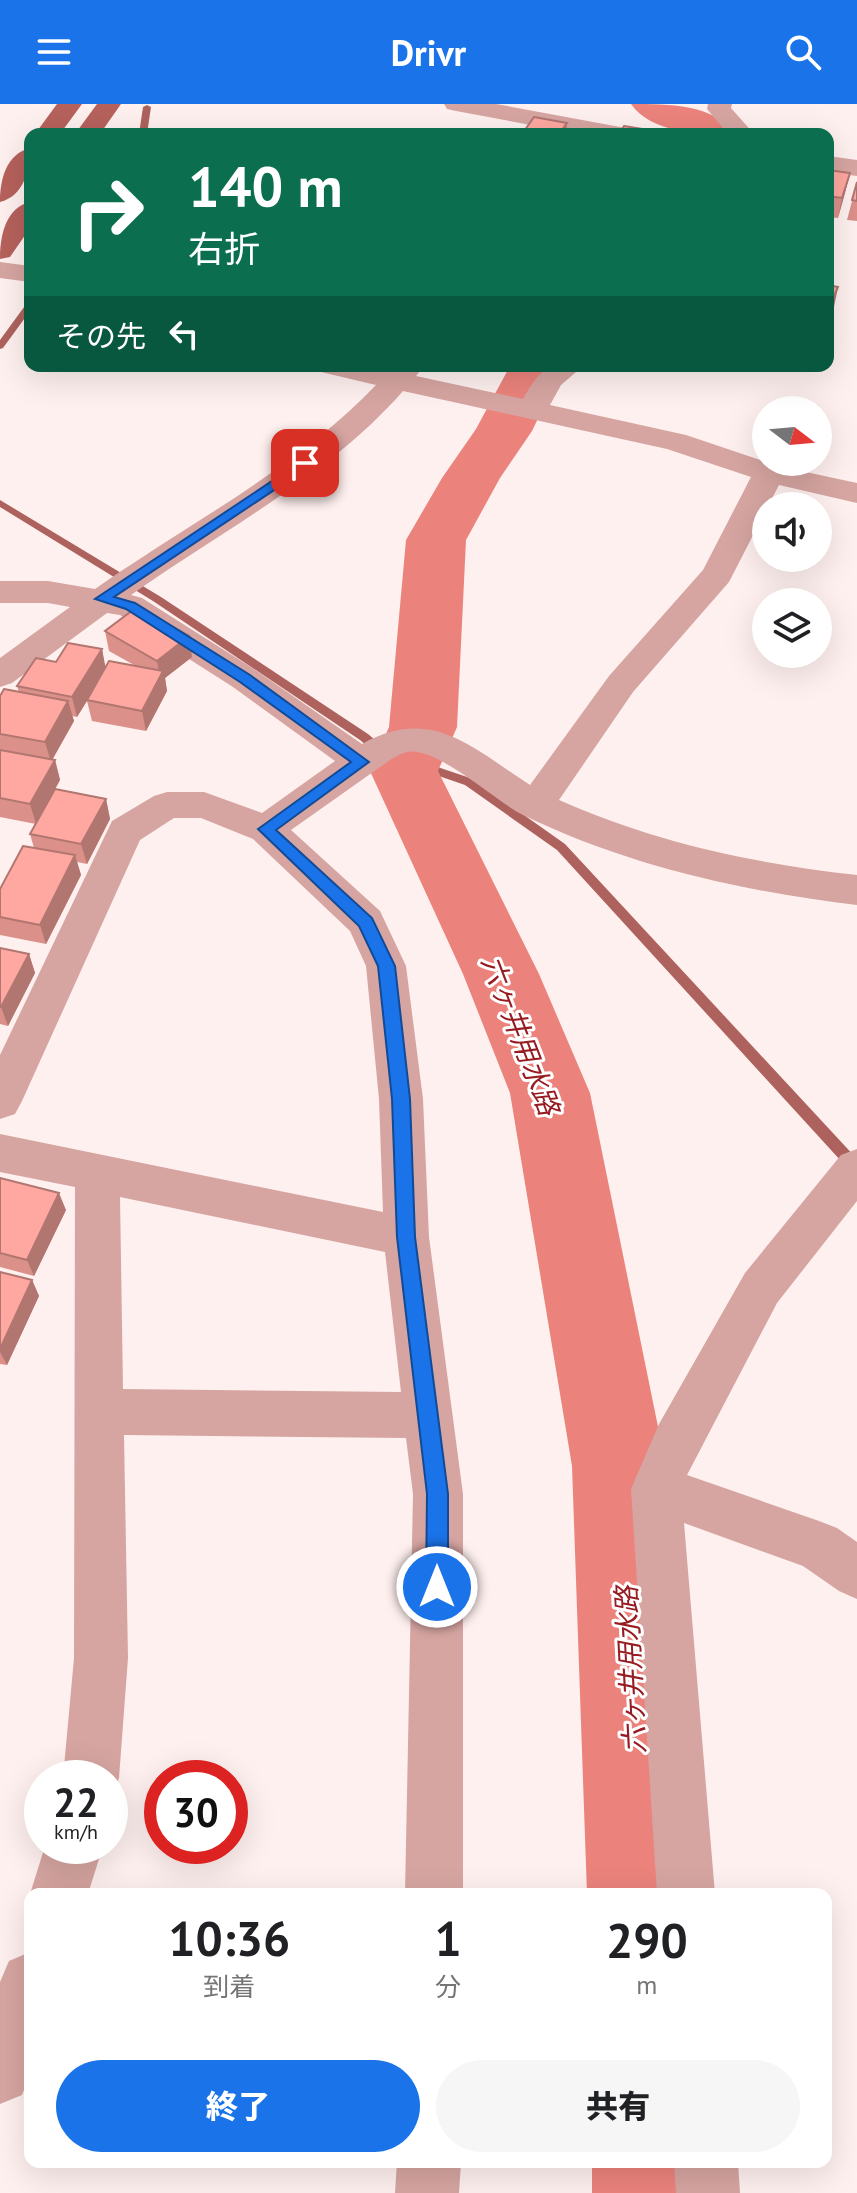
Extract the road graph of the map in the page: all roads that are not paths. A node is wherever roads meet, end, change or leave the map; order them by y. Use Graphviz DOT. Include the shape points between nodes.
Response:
graph roads {
  1 [pos="70,104"];
  2 [pos="109,104"];
  3 [pos="456,104"];
  4 [pos="720,104"];
  5 [pos="52,128"];
  6 [pos="91,128"];
  7 [pos="579,128"];
  8 [pos="736,128"];
  9 [pos="24,164"];
  10 [pos="834,165"];
  11 [pos="857,168"];
  12 [pos="0,194"];
  13 [pos="24,218"];
  14 [pos="0,251"];
  15 [pos="0,270"];
  16 [pos="24,273"];
  17 [pos="560,372"];
  18 [pos="403,374"];
  19 [pos="520,407"];
  20 [pos="752,467"];
  21 [pos="767,476"];
  22 [pos="782,476"];
  23 [pos="857,493"];
  24 [pos="120,587"];
  25 [pos="0,592"];
  26 [pos="0,675"];
  27 [pos="393,749"];
  28 [pos="535,805"];
  29 [pos="266,829"];
  30 [pos="857,890"];
  31 [pos="0,1101"];
  32 [pos="0,1153"];
  33 [pos="97,1173"];
  34 [pos="852,1173"];
  35 [pos="406,1237"];
  36 [pos="99,1412"];
  37 [pos="430,1415"];
  38 [pos="656,1489"];
  39 [pos="857,1573"];
  40 [pos="92,1760"];
  41 [pos="68,1864"];
  42 [pos="61,1888"];
  43 [pos="434,1888"];
  44 [pos="686,1888"];
  45 [pos="24,2000"];
  46 [pos="0,2073"];
  47 [pos="429,2168"];
  48 [pos="706,2168"];
  49 [pos="427,2193"];
  50 [pos="708,2193"];
  1 -- 5 [label="main road"];
  2 -- 6 [label="main road"];
  3 -- 7 [label="street"];
  4 -- 8 [label="street"];
  9 -- 12 [label="main road"];
  10 -- 11 [label="street"];
  13 -- 14 [label="main road"];
  15 -- 16 [label="street"];
  17 -- 19 [label="street"];
  18 -- 19 [label="street"];
  18 -- 24 [label="street" via="363,418 305,463"];
  19 -- 20 [label="street" via="675,442"];
  21 -- 28 [label="street" via="717,575 621,684"];
  22 -- 23 [label="street"];
  24 -- 25 [label="street"];
  24 -- 26 [label="street"];
  24 -- 27 [label="street" via="130,606 245,679"];
  27 -- 28 [label="street"];
  27 -- 29 [label="street"];
  28 -- 30 [label="street" via="654,850 761,878"];
  29 -- 31 [label="street" via="204,805 167,805 125,831"];
  29 -- 35 [label="street" via="366,922 386,966 401,1099"];
  32 -- 33 [label="street"];
  33 -- 35 [label="street"];
  33 -- 36 [label="street"];
  34 -- 38 [label="street" via="761,1288"];
  35 -- 37 [label="street"];
  36 -- 37 [label="street"];
  36 -- 40 [label="street" via="101,1658"];
  37 -- 43 [label="street" via="438,1494"];
  38 -- 39 [label="street" via="819,1546"];
  38 -- 44 [label="street"];
  41 -- 42 [label="street"];
  45 -- 46 [label="street"];
  47 -- 49 [label="street"];
  48 -- 50 [label="street"];
}
